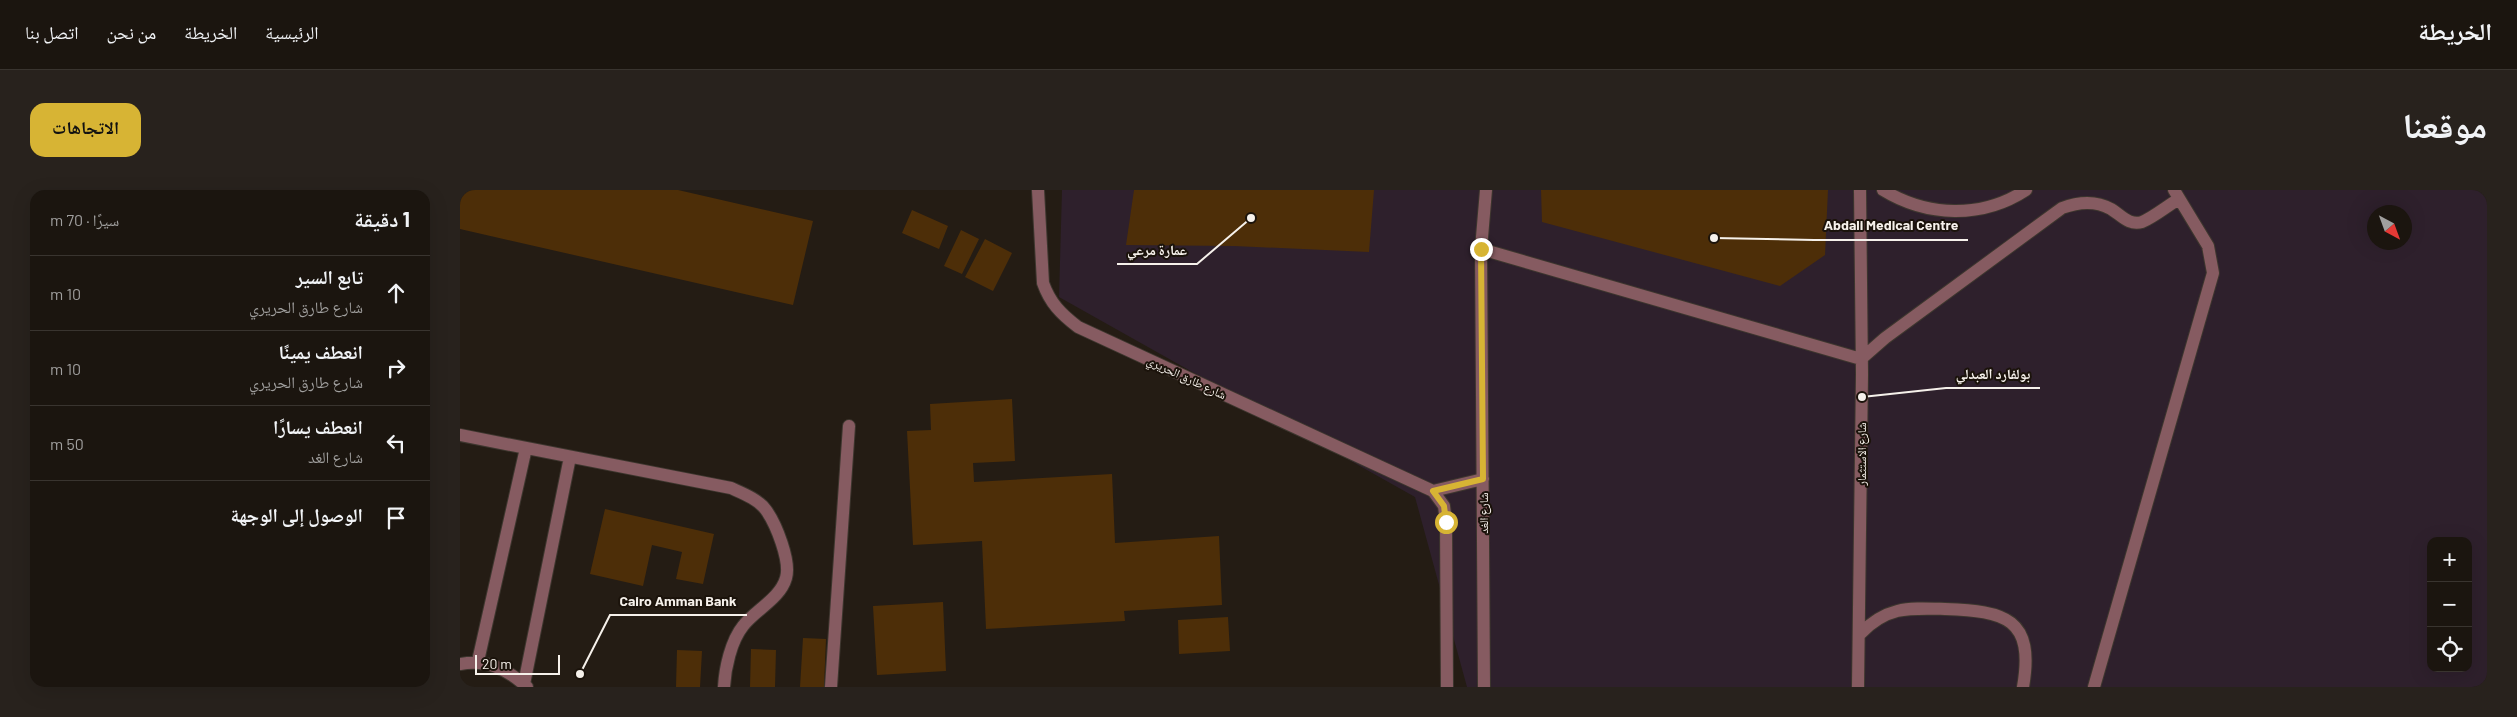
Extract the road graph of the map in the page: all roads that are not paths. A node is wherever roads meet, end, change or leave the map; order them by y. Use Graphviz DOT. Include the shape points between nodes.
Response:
graph roads {
  1 [pos="1038,190"];
  2 [pos="1486,190"];
  3 [pos="1860,190"];
  4 [pos="1883,190"];
  5 [pos="2026,190"];
  6 [pos="2176,194"];
  7 [pos="1481,249"];
  8 [pos="1861,358"];
  9 [pos="849,426"];
  10 [pos="460,435"];
  11 [pos="526,448"];
  12 [pos="570,457"];
  13 [pos="1483,479"];
  14 [pos="1433,491"];
  15 [pos="1860,634"];
  16 [pos="478,661"];
  17 [pos="460,664"];
  18 [pos="526,686"];
  19 [pos="724,687"];
  20 [pos="831,687"];
  21 [pos="1447,687"];
  22 [pos="1484,687"];
  23 [pos="1858,687"];
  24 [pos="2023,687"];
  25 [pos="2094,687"];
  1 -- 14 [label="street, شارع طارق الحريري" via="1043,283 1060,314 1078,327"];
  2 -- 7 [label="street, شارع الغد"];
  3 -- 8 [label="street, شارع الاستثمار"];
  4 -- 5 [label="street" via="1908,203 1936,210 1965,212 1995,205"];
  6 -- 8 [label="street" via="2146,219 2135,223 2099,204 2074,203 2062,208"];
  6 -- 25 [label="street" via="2208,246 2213,273"];
  7 -- 8 [label="street"];
  7 -- 13 [label="street, شارع الغد"];
  8 -- 15 [label="street, شارع الاستثمار"];
  9 -- 20 [label="street"];
  10 -- 11 [label="street"];
  11 -- 12 [label="street"];
  11 -- 16 [label="street"];
  12 -- 18 [label="street"];
  12 -- 19 [label="street" via="731,488 766,510 786,554 786,578 777,592 742,626 733,645"];
  13 -- 14 [label="street"];
  13 -- 22 [label="street, شارع الغد"];
  14 -- 21 [label="street" via="1444,506 1446,522"];
  15 -- 23 [label="street, شارع الاستثمار"];
  15 -- 24 [label="street" via="1870,623 1896,610 1982,610 1997,614 2020,634 2026,649"];
  16 -- 17 [label="street"];
  16 -- 18 [label="street" via="496,667"];
}
